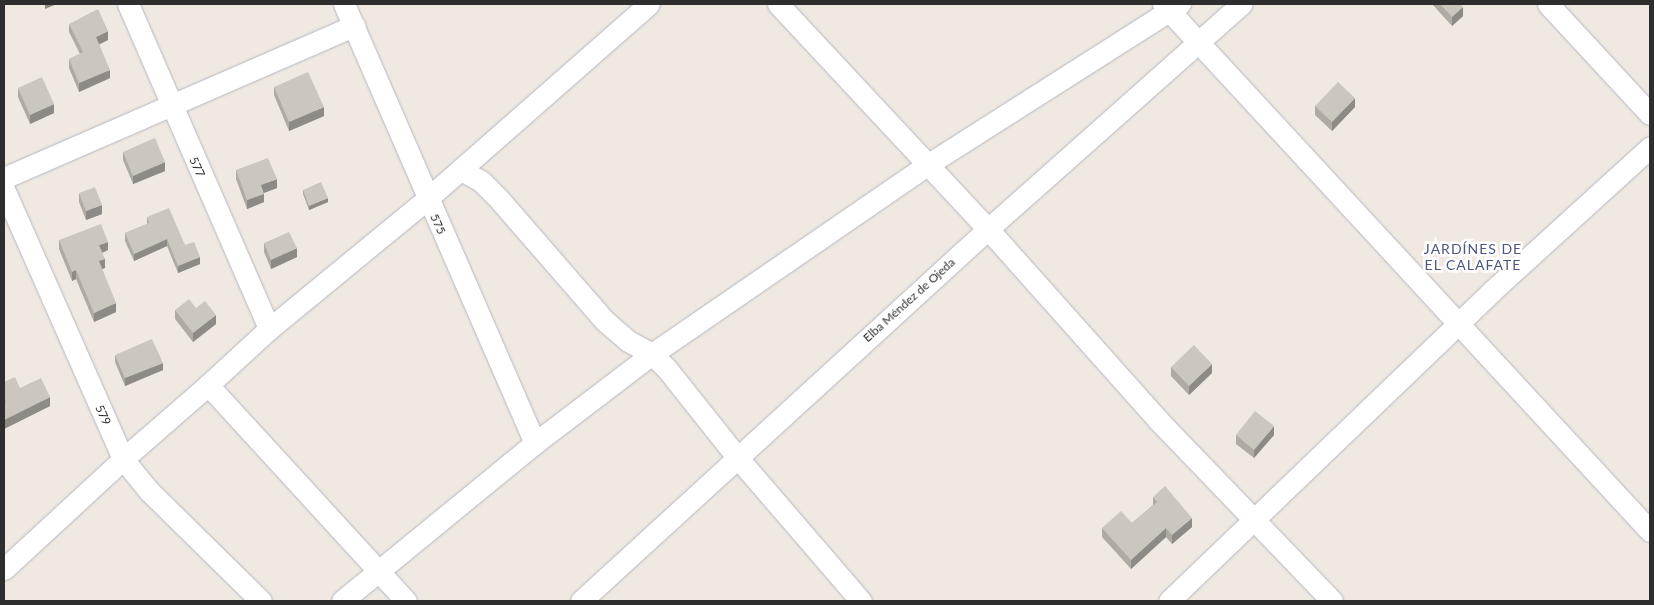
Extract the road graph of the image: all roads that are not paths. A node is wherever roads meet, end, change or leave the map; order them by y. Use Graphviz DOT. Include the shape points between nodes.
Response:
graph roads {
  1 [pos="128,4"];
  2 [pos="344,4"];
  3 [pos="650,4"];
  4 [pos="778,4"];
  5 [pos="1241,4"];
  6 [pos="1548,4"];
  7 [pos="1171,6"];
  8 [pos="354,26"];
  9 [pos="1198,42"];
  10 [pos="171,106"];
  11 [pos="1650,114"];
  12 [pos="1650,146"];
  13 [pos="927,165"];
  14 [pos="461,170"];
  15 [pos="4,178"];
  16 [pos="4,189"];
  17 [pos="427,199"];
  18 [pos="988,229"];
  19 [pos="1459,325"];
  20 [pos="269,329"];
  21 [pos="652,354"];
  22 [pos="208,385"];
  23 [pos="535,443"];
  24 [pos="737,457"];
  25 [pos="123,459"];
  26 [pos="1254,521"];
  27 [pos="1650,531"];
  28 [pos="4,569"];
  29 [pos="378,570"];
  30 [pos="260,601"];
  31 [pos="342,601"];
  32 [pos="406,601"];
  33 [pos="580,601"];
  34 [pos="861,601"];
  35 [pos="1169,601"];
  36 [pos="1332,601"];
  1 -- 10 [label="street, 577"];
  2 -- 8 [label="street, 575"];
  3 -- 14 [label="street"];
  4 -- 13 [label="street"];
  5 -- 9 [label="street, Elba Méndez de Ojeda"];
  6 -- 11 [label="street"];
  7 -- 9 [label="street"];
  7 -- 13 [label="street"];
  8 -- 10 [label="street"];
  8 -- 17 [label="street, 575"];
  9 -- 18 [label="street, Elba Méndez de Ojeda"];
  9 -- 19 [label="street"];
  10 -- 15 [label="street"];
  10 -- 20 [label="street, 577"];
  12 -- 19 [label="street"];
  13 -- 18 [label="street"];
  13 -- 21 [label="street"];
  14 -- 17 [label="street"];
  14 -- 21 [label="street" via="482,181 605,321 628,341"];
  16 -- 25 [label="street, 579"];
  17 -- 20 [label="street"];
  17 -- 23 [label="street, 575"];
  18 -- 24 [label="street, Elba Méndez de Ojeda"];
  18 -- 26 [label="street" via="1158,420"];
  19 -- 26 [label="street"];
  19 -- 27 [label="street"];
  20 -- 22 [label="street"];
  21 -- 23 [label="street"];
  21 -- 24 [label="street" via="668,368"];
  22 -- 25 [label="street"];
  22 -- 29 [label="street"];
  23 -- 29 [label="street"];
  24 -- 33 [label="street, Elba Méndez de Ojeda"];
  24 -- 34 [label="street"];
  25 -- 28 [label="street"];
  25 -- 30 [label="street, 579" via="149,491"];
  26 -- 35 [label="street"];
  26 -- 36 [label="street"];
  29 -- 31 [label="street"];
  29 -- 32 [label="street"];
}
